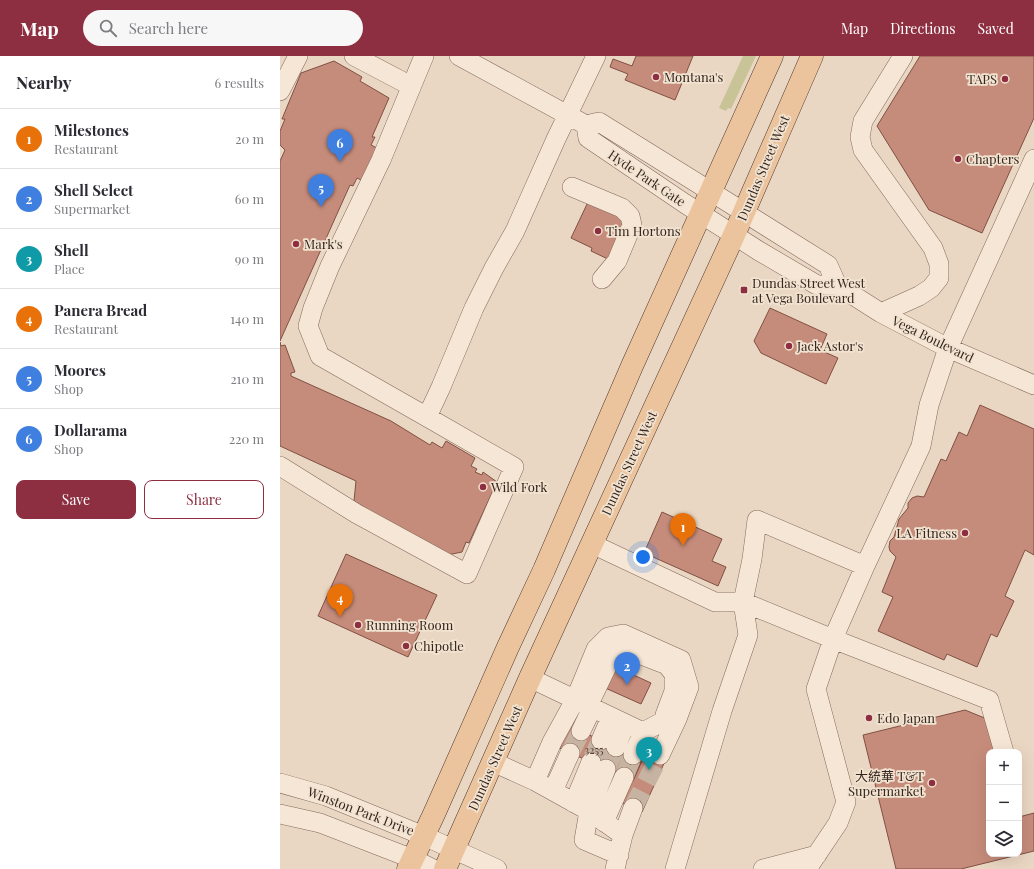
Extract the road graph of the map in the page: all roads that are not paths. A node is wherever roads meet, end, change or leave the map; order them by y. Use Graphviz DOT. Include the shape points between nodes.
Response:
graph roads {
  1 [pos="298,56"];
  2 [pos="354,56"];
  3 [pos="424,56"];
  4 [pos="459,56"];
  5 [pos="596,56"];
  6 [pos="772,56"];
  7 [pos="812,56"];
  8 [pos="903,56"];
  9 [pos="411,86"];
  10 [pos="280,91"];
  11 [pos="567,115"];
  12 [pos="586,125"];
  13 [pos="1034,159"];
  14 [pos="572,187"];
  15 [pos="711,191"];
  16 [pos="738,209"];
  17 [pos="718,225"];
  18 [pos="602,279"];
  19 [pos="837,285"];
  20 [pos="881,313"];
  21 [pos="948,348"];
  22 [pos="1034,385"];
  23 [pos="427,417"];
  24 [pos="280,466"];
  25 [pos="592,544"];
  26 [pos="865,566"];
  27 [pos="742,602"];
  28 [pos="833,639"];
  29 [pos="530,678"];
  30 [pos="585,705"];
  31 [pos="670,720"];
  32 [pos="618,721"];
  33 [pos="581,731"];
  34 [pos="643,732"];
  35 [pos="608,743"];
  36 [pos="1003,749"];
  37 [pos="570,753"];
  38 [pos="633,755"];
  39 [pos="660,755"];
  40 [pos="492,762"];
  41 [pos="598,766"];
  42 [pos="624,777"];
  43 [pos="535,781"];
  44 [pos="280,783"];
  45 [pos="553,791"];
  46 [pos="633,808"];
  47 [pos="589,812"];
  48 [pos="280,814"];
  49 [pos="623,835"];
  50 [pos="440,843"];
  51 [pos="617,862"];
  52 [pos="812,862"];
  53 [pos="426,867"];
  54 [pos="497,869"];
  55 [pos="675,869"];
  56 [pos="763,869"];
  1 -- 10 [label="street"];
  2 -- 9 [label="street"];
  3 -- 9 [label="street"];
  4 -- 11 [label="street, Hyde Park Gate"];
  5 -- 11 [label="street"];
  6 -- 15 [label="main road, Dundas Street West"];
  7 -- 16 [label="main road, Dundas Street West"];
  8 -- 20 [label="street" via="863,121 860,137 863,150 933,248 939,264 939,278 931,288 919,296"];
  9 -- 23 [label="street" via="381,160 330,266 308,326 320,356"];
  11 -- 12 [label="street, Hyde Park Gate"];
  11 -- 23 [label="street" via="515,231 474,308"];
  12 -- 15 [label="street, Hyde Park Gate" via="599,122"];
  12 -- 17 [label="street, Hyde Park Gate" via="588,138"];
  13 -- 21 [label="street"];
  14 -- 18 [label="street" via="622,208 630,216 632,225 617,261"];
  15 -- 16 [label="street, Hyde Park Gate"];
  15 -- 17 [label="main road, Dundas Street West"];
  16 -- 17 [label="main road, Dundas Street West"];
  16 -- 19 [label="street" via="828,265"];
  17 -- 19 [label="street" via="817,285"];
  17 -- 25 [label="main road, Dundas Street West"];
  17 -- 50 [label="main road, Dundas Street West" via="632,366 508,647"];
  19 -- 20 [label="street, Vega Boulevard"];
  20 -- 21 [label="street, Vega Boulevard"];
  21 -- 22 [label="street, Vega Boulevard"];
  21 -- 26 [label="street" via="929,405 921,446"];
  23 -- 24 [label="street" via="514,467 468,574 357,514"];
  25 -- 27 [label="street" via="715,602"];
  25 -- 29 [label="main road, Dundas Street West"];
  26 -- 27 [label="street" via="757,520 752,559"];
  26 -- 28 [label="street"];
  27 -- 28 [label="street"];
  27 -- 55 [label="street" via="748,635 722,711"];
  28 -- 36 [label="street" via="989,700"];
  28 -- 52 [label="street" via="816,689 846,802 838,823"];
  29 -- 30 [label="street"];
  29 -- 40 [label="main road, Dundas Street West"];
  30 -- 31 [label="street" via="596,649 608,637 623,634 681,660 689,687"];
  30 -- 32 [label="street"];
  30 -- 33 [label="street"];
  30 -- 43 [label="street" via="552,742"];
  31 -- 34 [label="street"];
  31 -- 39 [label="street"];
  32 -- 34 [label="street"];
  32 -- 35 [label="street"];
  34 -- 38 [label="street"];
  37 -- 45 [label="street"];
  40 -- 43 [label="street"];
  40 -- 50 [label="main road, Dundas Street West"];
  41 -- 47 [label="street"];
  42 -- 47 [label="street"];
  43 -- 45 [label="street"];
  44 -- 50 [label="street, Winston Park Drive" via="326,796"];
  45 -- 47 [label="street"];
  46 -- 49 [label="street"];
  47 -- 49 [label="street"];
  47 -- 51 [label="street" via="584,840"];
  48 -- 53 [label="street, Winston Park Drive" via="320,823"];
  49 -- 51 [label="street"];
  50 -- 53 [label="main road, Dundas Street West"];
  50 -- 53 [label="main road, Dundas Street West"];
  50 -- 54 [label="street, Winston Park Drive"];
  52 -- 56 [label="street"];
}
